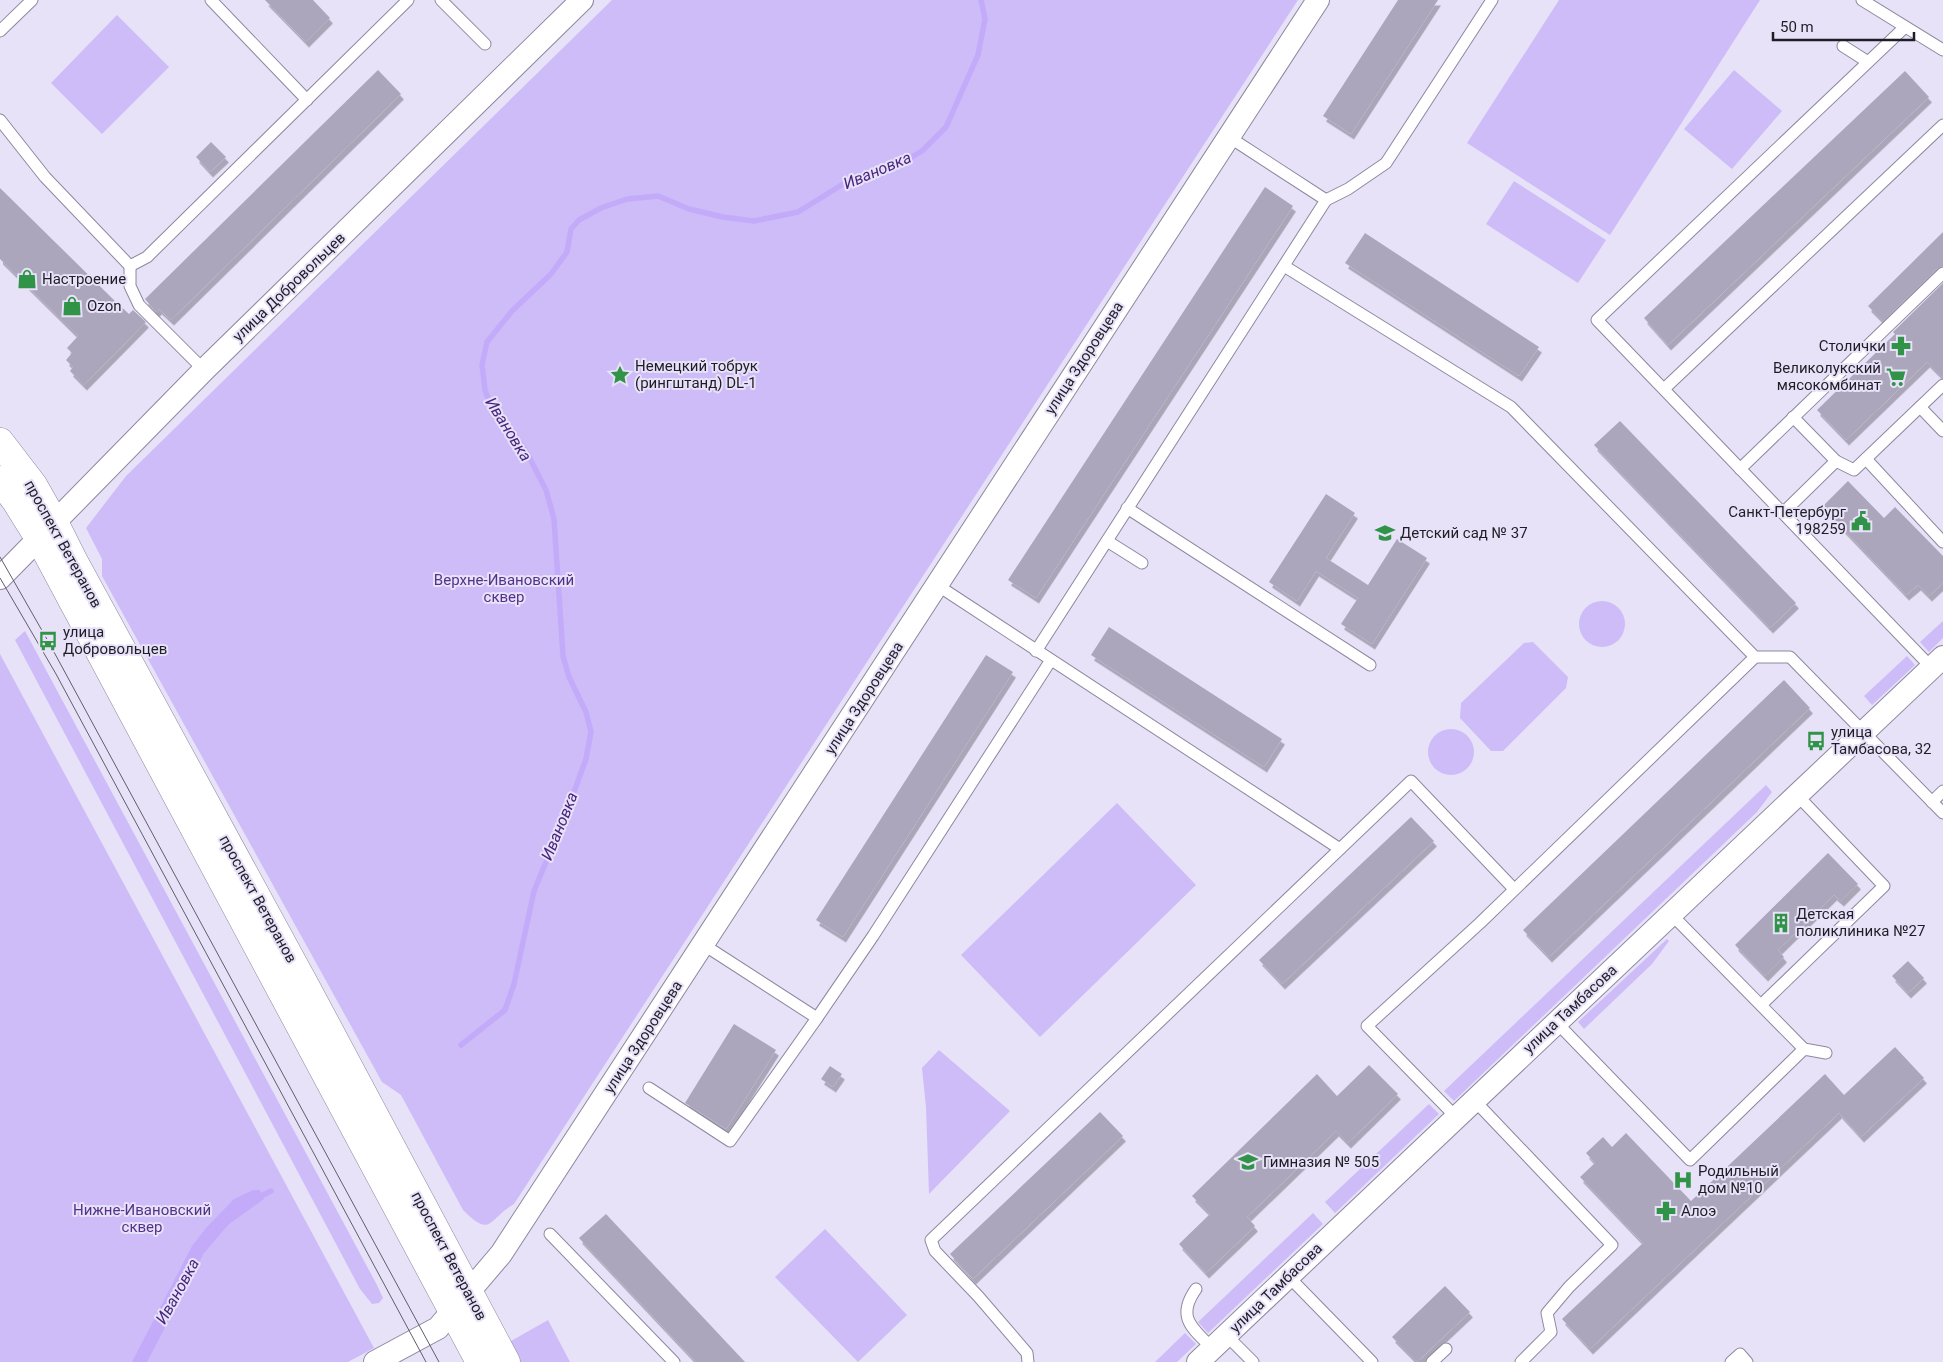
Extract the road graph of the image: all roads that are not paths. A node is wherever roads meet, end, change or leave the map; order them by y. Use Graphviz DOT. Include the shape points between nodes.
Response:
graph roads {
  1 [pos="32,0"];
  2 [pos="211,0"];
  3 [pos="408,0"];
  4 [pos="442,0"];
  5 [pos="582,0"];
  6 [pos="1318,0"];
  7 [pos="1492,0"];
  8 [pos="1862,0"];
  9 [pos="1905,27"];
  10 [pos="0,31"];
  11 [pos="485,44"];
  12 [pos="1843,46"];
  13 [pos="1943,50"];
  14 [pos="1868,62"];
  15 [pos="307,100"];
  16 [pos="0,120"];
  17 [pos="1943,126"];
  18 [pos="1228,137"];
  19 [pos="1326,200"];
  20 [pos="130,266"];
  21 [pos="1284,266"];
  22 [pos="1943,273"];
  23 [pos="204,370"];
  24 [pos="1943,385"];
  25 [pos="1665,388"];
  26 [pos="1920,407"];
  27 [pos="1793,417"];
  28 [pos="1943,431"];
  29 [pos="0,442"];
  30 [pos="1866,459"];
  31 [pos="1836,460"];
  32 [pos="1740,469"];
  33 [pos="0,480"];
  34 [pos="1127,508"];
  35 [pos="1783,512"];
  36 [pos="46,530"];
  37 [pos="1106,541"];
  38 [pos="1943,542"];
  39 [pos="1142,564"];
  40 [pos="0,578"];
  41 [pos="936,585"];
  42 [pos="1036,651"];
  43 [pos="1755,657"];
  44 [pos="1051,660"];
  45 [pos="1938,662"];
  46 [pos="1370,665"];
  47 [pos="1863,733"];
  48 [pos="1943,792"];
  49 [pos="1797,795"];
  50 [pos="1932,802"];
  51 [pos="1943,813"];
  52 [pos="1340,849"];
  53 [pos="1514,889"];
  54 [pos="1670,914"];
  55 [pos="704,945"];
  56 [pos="1761,1005"];
  57 [pos="817,1018"];
  58 [pos="1556,1022"];
  59 [pos="1804,1049"];
  60 [pos="1826,1053"];
  61 [pos="649,1088"];
  62 [pos="1474,1100"];
  63 [pos="1456,1117"];
  64 [pos="550,1234"];
  65 [pos="1288,1276"];
  66 [pos="1196,1289"];
  67 [pos="461,1302"];
  68 [pos="1212,1348"];
  69 [pos="1446,1349"];
  70 [pos="375,1362"];
  71 [pos="480,1362"];
  72 [pos="506,1362"];
  73 [pos="674,1362"];
  74 [pos="1028,1362"];
  75 [pos="1252,1362"];
  76 [pos="1372,1362"];
  77 [pos="1432,1362"];
  78 [pos="1521,1362"];
  79 [pos="1732,1362"];
  80 [pos="1747,1362"];
  1 -- 10 [label="lane"];
  2 -- 15 [label="lane"];
  3 -- 15 [label="lane"];
  4 -- 11 [label="lane"];
  5 -- 23 [label="street, улица Добровольцев"];
  6 -- 18 [label="street, улица Здоровцева"];
  7 -- 19 [label="lane" via="1386,163"];
  8 -- 9 [label="lane"];
  9 -- 13 [label="lane"];
  9 -- 14 [label="lane"];
  12 -- 14 [label="lane"];
  14 -- 25 [label="lane" via="1597,320"];
  15 -- 20 [label="lane" via="147,257"];
  16 -- 20 [label="lane" via="45,177"];
  17 -- 25 [label="lane"];
  18 -- 19 [label="lane"];
  18 -- 41 [label="street, улица Здоровцева"];
  19 -- 21 [label="lane"];
  20 -- 23 [label="lane" via="130,286 139,305"];
  21 -- 34 [label="lane"];
  21 -- 43 [label="lane" via="1510,407"];
  22 -- 27 [label="lane"];
  23 -- 36 [label="street, улица Добровольцев"];
  24 -- 26 [label="lane"];
  25 -- 32 [label="lane"];
  26 -- 28 [label="lane"];
  26 -- 30 [label="lane"];
  27 -- 31 [label="lane"];
  27 -- 32 [label="lane"];
  29 -- 36 [label="main road, проспект Ветеранов" via="33,485"];
  30 -- 31 [label="lane" via="1854,470"];
  30 -- 38 [label="lane"];
  31 -- 35 [label="lane"];
  32 -- 35 [label="lane"];
  33 -- 36 [label="main road, проспект Ветеранов"];
  34 -- 37 [label="lane"];
  34 -- 46 [label="lane"];
  35 -- 45 [label="lane"];
  36 -- 40 [label="street, улица Добровольцев"];
  36 -- 67 [label="main road, проспект Ветеранов"];
  37 -- 39 [label="lane"];
  37 -- 42 [label="lane"];
  41 -- 42 [label="lane"];
  41 -- 55 [label="street, улица Здоровцева"];
  42 -- 44 [label="lane"];
  43 -- 47 [label="lane" via="1790,658"];
  43 -- 53 [label="lane"];
  44 -- 52 [label="lane"];
  44 -- 57 [label="lane"];
  45 -- 47 [label="street, улица Тамбасова"];
  47 -- 49 [label="street, улица Тамбасова"];
  47 -- 50 [label="lane"];
  48 -- 50 [label="lane"];
  49 -- 54 [label="street, улица Тамбасова"];
  49 -- 56 [label="lane" via="1884,886"];
  50 -- 51 [label="lane"];
  52 -- 53 [label="lane" via="1411,781"];
  52 -- 74 [label="lane" via="931,1240 935,1251 1027,1353"];
  53 -- 63 [label="lane" via="1367,1026"];
  54 -- 56 [label="lane"];
  54 -- 58 [label="street, улица Тамбасова"];
  55 -- 57 [label="lane"];
  55 -- 67 [label="street, улица Здоровцева" via="501,1254"];
  56 -- 59 [label="lane"];
  57 -- 61 [label="lane" via="730,1141"];
  58 -- 59 [label="lane" via="1690,1160"];
  58 -- 62 [label="street, улица Тамбасова"];
  59 -- 60 [label="lane"];
  62 -- 63 [label="street, улица Тамбасова"];
  62 -- 78 [label="lane" via="1612,1244 1547,1313 1551,1332"];
  63 -- 65 [label="street, улица Тамбасова"];
  64 -- 73 [label="lane"];
  65 -- 68 [label="street, улица Тамбасова"];
  65 -- 76 [label="lane"];
  66 -- 68 [label="lane" via="1188,1300 1189,1324"];
  67 -- 70 [label="street, улица Здоровцева" via="438,1328"];
  67 -- 71 [label="main road, проспект Ветеранов"];
  67 -- 72 [label="main road, проспект Ветеранов"];
  68 -- 75 [label="lane"];
  69 -- 77 [label="lane"];
  79 -- 80 [label="lane" via="1740,1354"];
}
